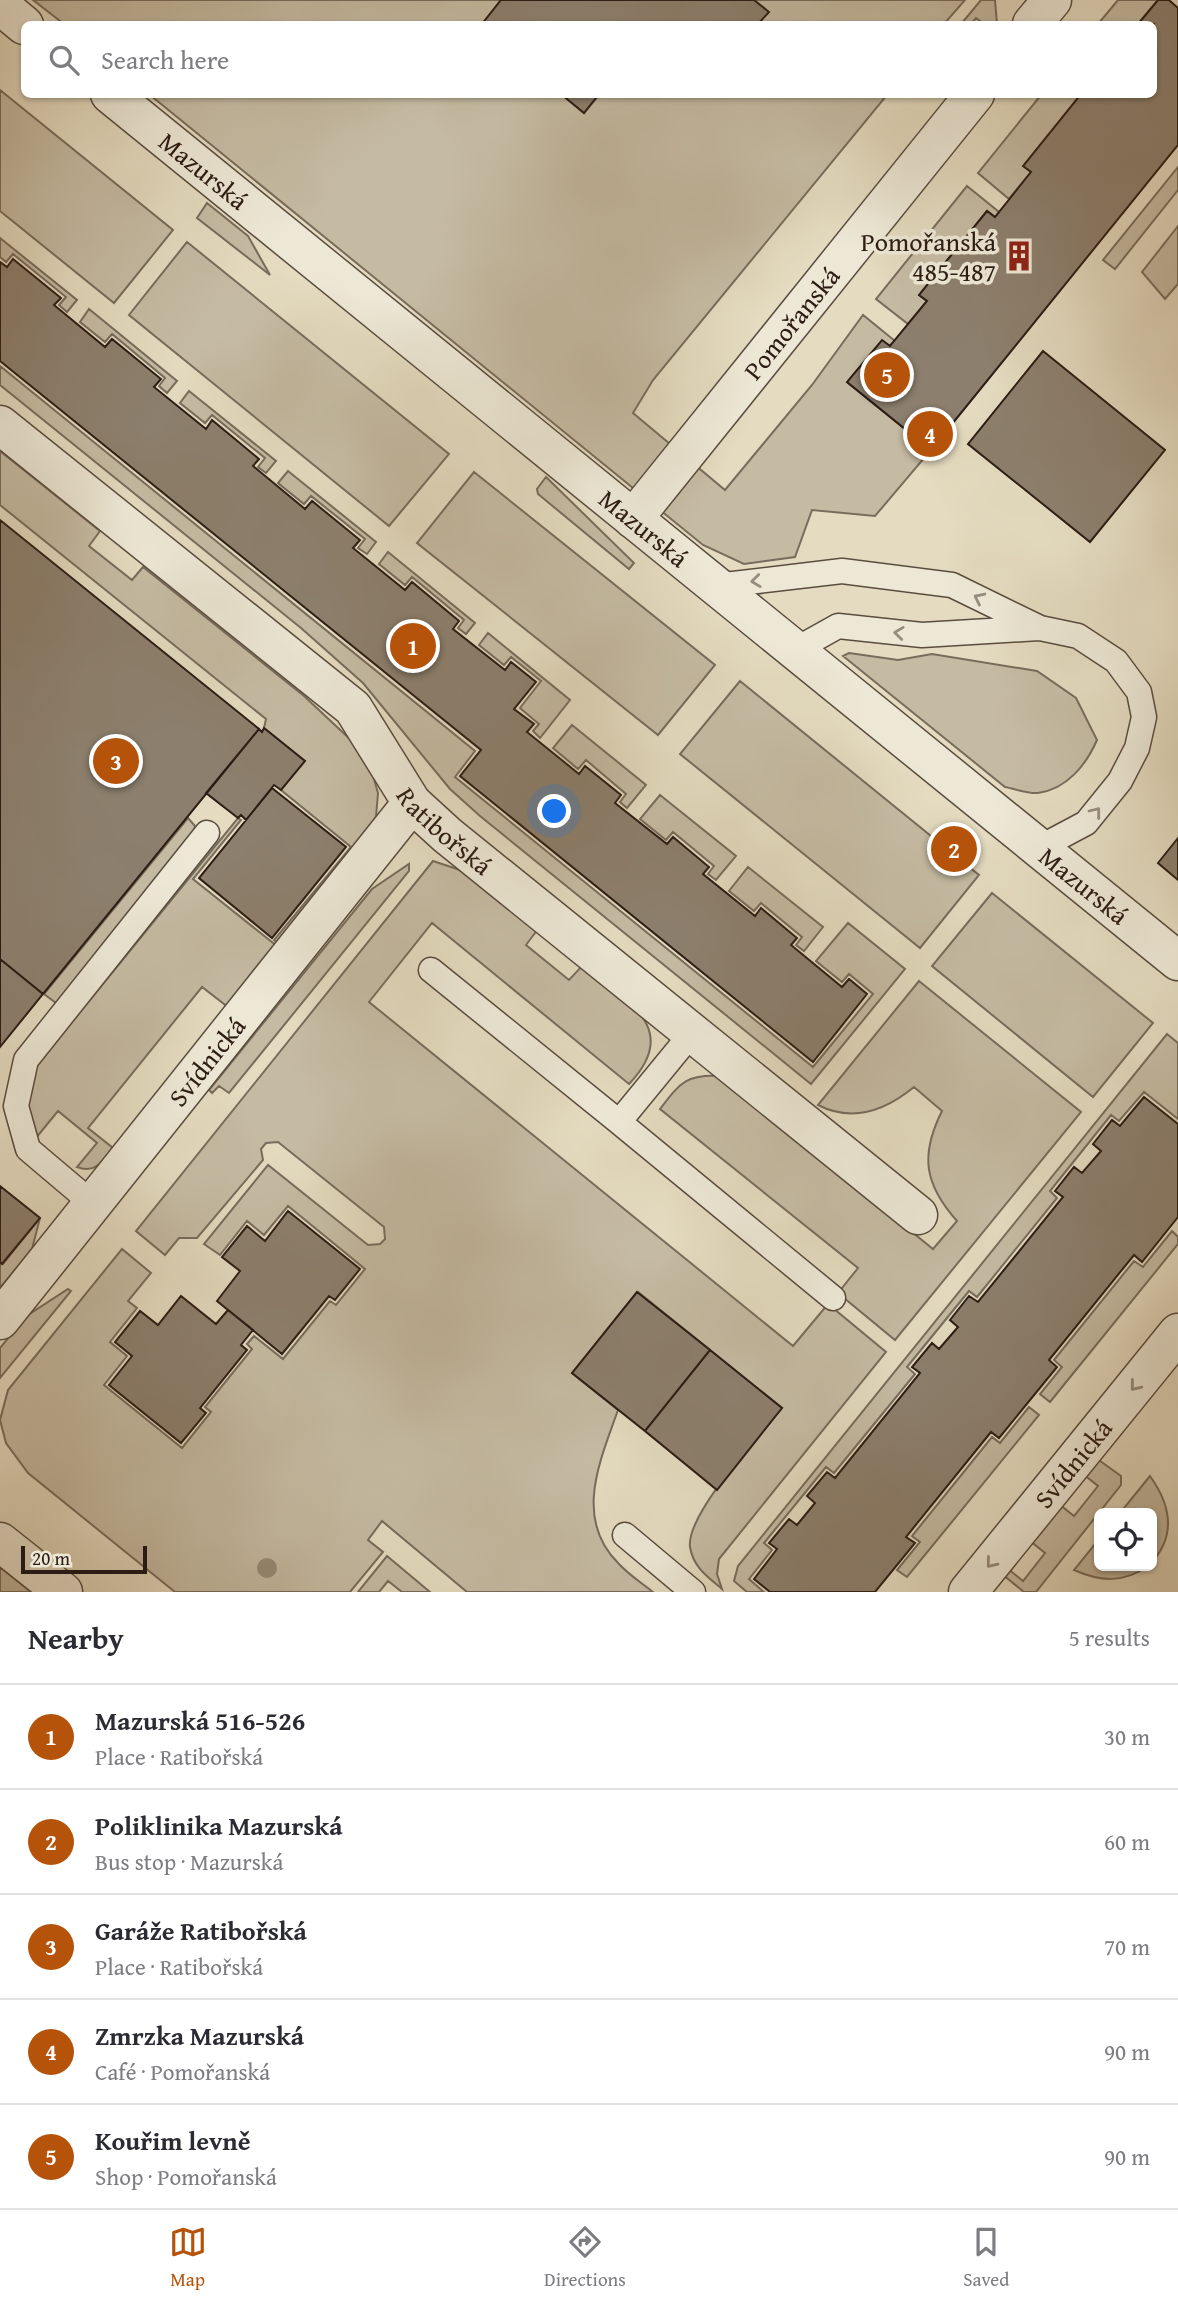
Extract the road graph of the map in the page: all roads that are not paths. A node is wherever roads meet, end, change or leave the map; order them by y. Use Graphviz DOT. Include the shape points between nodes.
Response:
graph roads {
  1 [pos="115,98"];
  2 [pos="972,98"];
  3 [pos="0,425"];
  4 [pos="634,519"];
  5 [pos="716,586"];
  6 [pos="1040,628"];
  7 [pos="795,650"];
  8 [pos="412,803"];
  9 [pos="207,833"];
  10 [pos="1039,848"];
  11 [pos="1178,961"];
  12 [pos="430,970"];
  13 [pos="692,1033"];
  14 [pos="619,1122"];
  15 [pos="93,1204"];
  16 [pos="918,1215"];
  17 [pos="833,1298"];
  18 [pos="0,1320"];
  19 [pos="1178,1333"];
  20 [pos="625,1535"];
  21 [pos="0,1542"];
  22 [pos="63,1592"];
  23 [pos="693,1592"];
  24 [pos="968,1592"];
  1 -- 4 [label="street, Mazurská"];
  2 -- 4 [label="street, Pomořanská"];
  3 -- 8 [label="street, Ratibořská" via="353,708"];
  4 -- 5 [label="street, Mazurská"];
  6 -- 5 [label="lane, one-way" via="952,585 842,571"];
  5 -- 7 [label="street, Mazurská"];
  6 -- 7 [label="lane, one-way" via="922,635 838,626"];
  10 -- 6 [label="lane, one-way" via="1086,823 1120,781 1137,748 1144,717 1139,692 1116,661 1078,636"];
  7 -- 10 [label="street, Mazurská"];
  8 -- 13 [label="street, Ratibořská"];
  8 -- 15 [label="street, Svídnická"];
  9 -- 15 [label="lane" via="26,1060 16,1106 28,1149"];
  10 -- 11 [label="street, Mazurská"];
  12 -- 14 [label="lane"];
  13 -- 14 [label="lane"];
  13 -- 16 [label="street, Ratibořská"];
  14 -- 17 [label="lane"];
  15 -- 18 [label="street, Svídnická"];
  19 -- 24 [label="street, Svídnická, one-way"];
  20 -- 23 [label="lane"];
  21 -- 22 [label="street"];
}
